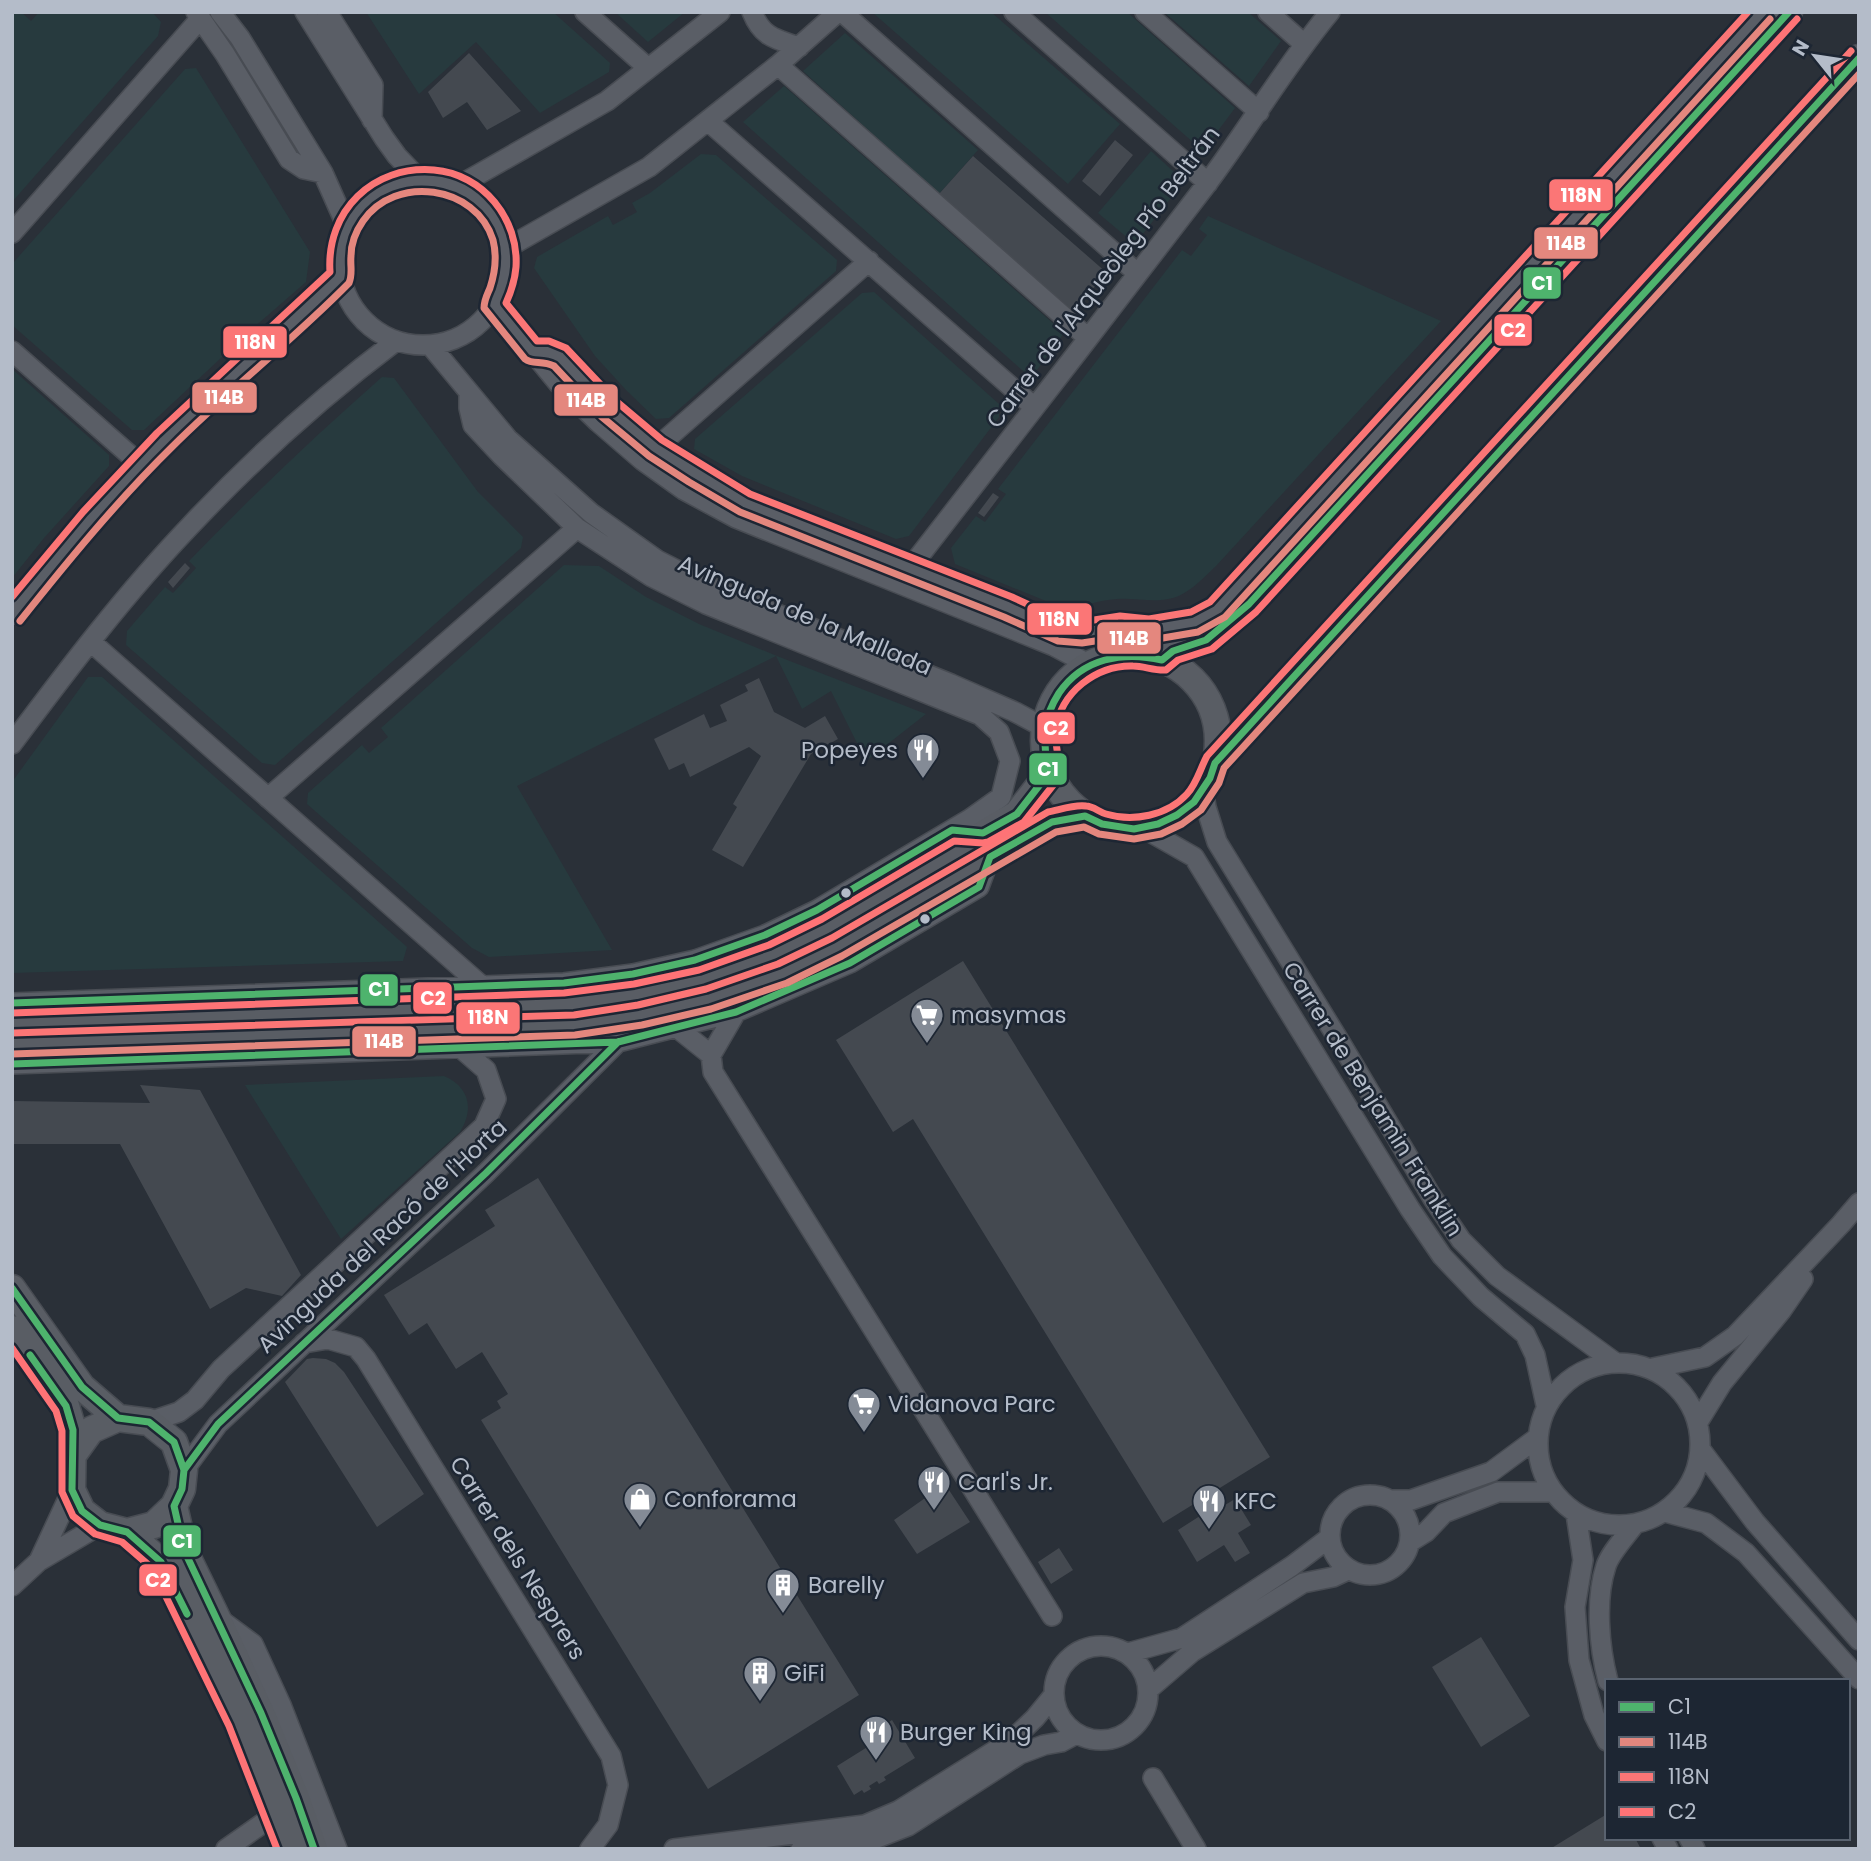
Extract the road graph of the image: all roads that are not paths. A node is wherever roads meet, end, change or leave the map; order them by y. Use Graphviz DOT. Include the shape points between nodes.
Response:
graph roads {
  1 [pos="220,12"];
  2 [pos="305,12"];
  3 [pos="327,12"];
  4 [pos="585,12"];
  5 [pos="752,12"];
  6 [pos="840,12"];
  7 [pos="1014,12"];
  8 [pos="1145,12"];
  9 [pos="1268,12"];
  10 [pos="1330,12"];
  11 [pos="1762,12"];
  12 [pos="1789,12"];
  13 [pos="718,13"];
  14 [pos="198,15"];
  15 [pos="1304,44"];
  16 [pos="799,47"];
  17 [pos="1859,58"];
  18 [pos="778,65"];
  19 [pos="648,68"];
  20 [pos="1259,112"];
  21 [pos="372,121"];
  22 [pos="708,121"];
  23 [pos="323,173"];
  24 [pos="419,178"];
  25 [pos="1208,183"];
  26 [pos="458,186"];
  27 [pos="347,227"];
  28 [pos="12,233"];
  29 [pos="505,249"];
  30 [pos="869,261"];
  31 [pos="1138,273"];
  32 [pos="341,276"];
  33 [pos="494,305"];
  34 [pos="1088,338"];
  35 [pos="396,341"];
  36 [pos="430,345"];
  37 [pos="12,351"];
  38 [pos="532,352"];
  39 [pos="469,392"];
  40 [pos="1034,407"];
  41 [pos="656,448"];
  42 [pos="140,464"];
  43 [pos="577,528"];
  44 [pos="1257,566"];
  45 [pos="910,568"];
  46 [pos="1252,601"];
  47 [pos="1007,607"];
  48 [pos="12,614"];
  49 [pos="1017,631"];
  50 [pos="91,642"];
  51 [pos="1162,660"];
  52 [pos="1090,665"];
  53 [pos="965,691"];
  54 [pos="946,701"];
  55 [pos="1045,728"];
  56 [pos="12,744"];
  57 [pos="1215,763"];
  58 [pos="1049,773"];
  59 [pos="1203,790"];
  60 [pos="268,798"];
  61 [pos="1086,816"];
  62 [pos="1143,828"];
  63 [pos="952,830"];
  64 [pos="986,845"];
  65 [pos="483,987"];
  66 [pos="12,1003"];
  67 [pos="736,1012"];
  68 [pos="12,1020"];
  69 [pos="676,1027"];
  70 [pos="618,1042"];
  71 [pos="12,1044"];
  72 [pos="461,1049"];
  73 [pos="711,1055"];
  74 [pos="12,1064"];
  75 [pos="1859,1202"];
  76 [pos="1841,1224"];
  77 [pos="12,1288"];
  78 [pos="12,1329"];
  79 [pos="304,1343"];
  80 [pos="1613,1361"];
  81 [pos="1653,1368"];
  82 [pos="1546,1405"];
  83 [pos="118,1418"];
  84 [pos="149,1422"];
  85 [pos="1698,1422"];
  86 [pos="1537,1438"];
  87 [pos="1701,1451"];
  88 [pos="73,1455"];
  89 [pos="184,1469"];
  90 [pos="72,1490"];
  91 [pos="1552,1492"];
  92 [pos="1391,1500"];
  93 [pos="174,1506"];
  94 [pos="1665,1512"];
  95 [pos="1576,1514"];
  96 [pos="100,1525"];
  97 [pos="1634,1525"];
  98 [pos="127,1532"];
  99 [pos="1329,1538"];
  100 [pos="1410,1542"];
  101 [pos="39,1561"];
  102 [pos="1348,1570"];
  103 [pos="12,1586"];
  104 [pos="1052,1616"];
  105 [pos="217,1618"];
  106 [pos="1859,1640"];
  107 [pos="1128,1653"];
  108 [pos="1607,1679"];
  109 [pos="1859,1679"];
  110 [pos="1149,1689"];
  111 [pos="1054,1696"];
  112 [pos="1076,1734"];
  113 [pos="1605,1737"];
  114 [pos="1153,1778"];
  115 [pos="276,1814"];
  116 [pos="1196,1848"];
  117 [pos="226,1849"];
  118 [pos="288,1849"];
  119 [pos="314,1849"];
  120 [pos="337,1849"];
  121 [pos="590,1849"];
  122 [pos="674,1849"];
  123 [pos="802,1849"];
  1 -- 23 [label="street"];
  2 -- 21 [label="street"];
  3 -- 21 [label="street" via="373,85"];
  4 -- 19 [label="street"];
  5 -- 16 [label="street" via="762,31"];
  6 -- 16 [label="street"];
  6 -- 31 [label="street"];
  7 -- 25 [label="street"];
  8 -- 20 [label="street"];
  9 -- 15 [label="street"];
  10 -- 15 [label="street, Carrer de l'Arqueòleg Pío Beltrán"];
  11 -- 44 [label="street"];
  12 -- 46 [label="street"];
  13 -- 19 [label="street"];
  14 -- 23 [label="street" via="289,159 304,169"];
  14 -- 28 [label="street"];
  15 -- 20 [label="street, Carrer de l'Arqueòleg Pío Beltrán"];
  16 -- 18 [label="street"];
  17 -- 57 [label="street"];
  18 -- 22 [label="street"];
  18 -- 34 [label="street"];
  19 -- 26 [label="street" via="607,101"];
  20 -- 25 [label="street, Carrer de l'Arqueòleg Pío Beltrán"];
  21 -- 24 [label="street"];
  22 -- 29 [label="street" via="649,167"];
  22 -- 30 [label="street"];
  23 -- 27 [label="street"];
  24 -- 26 [label="street"];
  24 -- 27 [label="street" via="376,193"];
  25 -- 31 [label="street, Carrer de l'Arqueòleg Pío Beltrán"];
  26 -- 29 [label="street" via="490,212"];
  27 -- 32 [label="street" via="340,250"];
  29 -- 33 [label="street" via="504,278"];
  30 -- 40 [label="street"];
  30 -- 41 [label="street"];
  31 -- 34 [label="street, Carrer de l'Arqueòleg Pío Beltrán"];
  32 -- 35 [label="street" via="359,316"];
  32 -- 42 [label="street"];
  33 -- 36 [label="street" via="467,332"];
  33 -- 38 [label="street"];
  34 -- 40 [label="street, Carrer de l'Arqueòleg Pío Beltrán"];
  35 -- 36 [label="street"];
  35 -- 50 [label="street" via="242,474 190,526"];
  36 -- 39 [label="street, Avinguda de la Mallada"];
  37 -- 42 [label="street"];
  38 -- 41 [label="street" via="547,351 559,357 610,410"];
  38 -- 49 [label="street" via="598,422 684,490 736,518"];
  39 -- 43 [label="street, Avinguda de la Mallada" via="473,425"];
  39 -- 53 [label="street, Avinguda de la Mallada" via="508,439 591,513 657,560 710,587"];
  40 -- 45 [label="street, Carrer de l'Arqueòleg Pío Beltrán"];
  41 -- 45 [label="street" via="745,503"];
  42 -- 48 [label="street"];
  43 -- 54 [label="street, Avinguda de la Mallada" via="652,577 706,604"];
  43 -- 60 [label="street"];
  44 -- 46 [label="street"];
  44 -- 47 [label="street" via="1217,610 1195,622 1149,630 1121,626 1081,634 1061,631"];
  45 -- 47 [label="street"];
  46 -- 51 [label="street" via="1206,640 1173,651"];
  47 -- 49 [label="street"];
  49 -- 52 [label="street"];
  50 -- 56 [label="street"];
  50 -- 60 [label="street"];
  51 -- 52 [label="street" via="1126,654"];
  51 -- 57 [label="street" via="1185,673 1209,703 1218,740"];
  52 -- 55 [label="street" via="1060,691"];
  53 -- 54 [label="street"];
  53 -- 55 [label="street, Avinguda de la Mallada"];
  54 -- 63 [label="street, Avinguda de la Mallada" via="990,723 999,732 1010,761 1001,797"];
  55 -- 58 [label="street"];
  57 -- 59 [label="street"];
  58 -- 61 [label="street" via="1064,798"];
  58 -- 64 [label="street"];
  59 -- 62 [label="street" via="1177,815"];
  59 -- 80 [label="street, Carrer de Benjamin Franklin" via="1217,842 1461,1240 1497,1276"];
  60 -- 65 [label="street"];
  61 -- 62 [label="street" via="1114,827"];
  61 -- 64 [label="street" via="1052,822"];
  62 -- 82 [label="street, Carrer de Benjamin Franklin" via="1194,857 1442,1256 1525,1334 1535,1355"];
  63 -- 64 [label="street"];
  63 -- 65 [label="street" via="817,911 695,960 564,984"];
  64 -- 67 [label="street" via="979,887 850,963"];
  64 -- 68 [label="street" via="827,927 701,976 636,992 569,1001"];
  64 -- 71 [label="street" via="837,947 782,974 709,999 640,1015 575,1025"];
  65 -- 66 [label="street"];
  67 -- 69 [label="street"];
  67 -- 73 [label="street"];
  69 -- 70 [label="street"];
  69 -- 73 [label="street"];
  70 -- 72 [label="street"];
  70 -- 79 [label="street, Avinguda del Racó de l'Horta"];
  72 -- 74 [label="street"];
  72 -- 84 [label="street, Avinguda del Racó de l'Horta" via="486,1070 496,1099 484,1126 221,1369 195,1400 179,1412"];
  73 -- 104 [label="street" via="713,1072"];
  75 -- 76 [label="street"];
  76 -- 81 [label="street" via="1735,1336 1705,1357"];
  76 -- 85 [label="street"];
  77 -- 83 [label="street" via="82,1387"];
  78 -- 88 [label="street" via="66,1406 73,1430"];
  79 -- 89 [label="street, Avinguda del Racó de l'Horta" via="218,1424"];
  79 -- 121 [label="street, Carrer dels Nesprers" via="328,1339 355,1347 366,1359 611,1756 618,1785 608,1825"];
  80 -- 81 [label="street"];
  80 -- 82 [label="street" via="1574,1375"];
  81 -- 85 [label="street" via="1682,1390"];
  82 -- 86 [label="street"];
  83 -- 84 [label="street"];
  83 -- 88 [label="street" via="91,1430"];
  84 -- 89 [label="street" via="174,1442"];
  85 -- 87 [label="street"];
  86 -- 91 [label="street" via="1539,1464"];
  86 -- 92 [label="street" via="1491,1472 1411,1500"];
  87 -- 94 [label="street" via="1690,1485"];
  87 -- 106 [label="street" via="1755,1522"];
  88 -- 90 [label="street"];
  89 -- 93 [label="street"];
  90 -- 96 [label="street" via="82,1511"];
  90 -- 101 [label="street"];
  91 -- 95 [label="street"];
  91 -- 100 [label="street" via="1498,1492 1444,1513"];
  92 -- 99 [label="street" via="1376,1495 1347,1502 1336,1513"];
  92 -- 100 [label="street" via="1410,1526"];
  93 -- 98 [label="street" via="154,1525"];
  93 -- 105 [label="street" via="184,1550"];
  94 -- 97 [label="street"];
  94 -- 109 [label="street" via="1706,1523 1746,1553"];
  95 -- 97 [label="street" via="1604,1525"];
  95 -- 113 [label="street" via="1583,1560 1575,1606 1579,1660"];
  96 -- 98 [label="street"];
  96 -- 101 [label="street"];
  97 -- 108 [label="street" via="1606,1564 1598,1609"];
  98 -- 115 [label="street" via="161,1562 239,1722"];
  99 -- 102 [label="street" via="1332,1551"];
  99 -- 107 [label="street" via="1182,1638"];
  100 -- 102 [label="street" via="1394,1569 1363,1576"];
  101 -- 103 [label="street"];
  102 -- 110 [label="street" via="1303,1583 1192,1652"];
  105 -- 119 [label="street"];
  105 -- 120 [label="street" via="253,1644"];
  107 -- 110 [label="street" via="1139,1663"];
  107 -- 111 [label="street" via="1105,1645 1082,1649 1058,1673"];
  110 -- 112 [label="street" via="1147,1708 1138,1724 1124,1735 1092,1740"];
  111 -- 112 [label="street" via="1057,1711"];
  111 -- 122 [label="street" via="1012,1740 898,1811 865,1825"];
  112 -- 123 [label="street" via="1020,1754 908,1826 872,1840"];
  114 -- 116 [label="street"];
  115 -- 117 [label="street"];
  115 -- 118 [label="street"];
}
